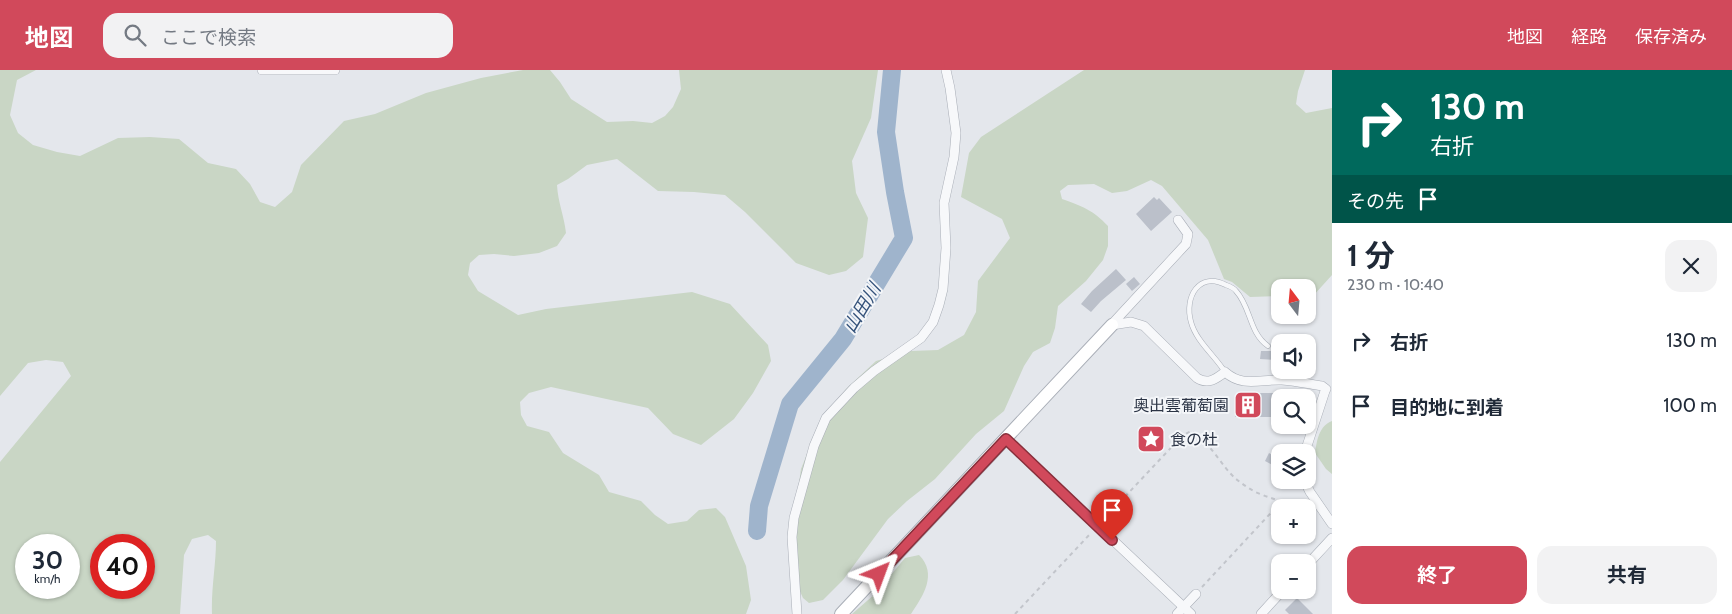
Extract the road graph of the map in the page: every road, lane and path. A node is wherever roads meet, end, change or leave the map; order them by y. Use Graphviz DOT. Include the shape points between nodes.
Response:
graph roads {
  1 [pos="262,70"];
  2 [pos="335,70"];
  3 [pos="946,70"];
  4 [pos="1178,220"];
  5 [pos="1112,325"];
  6 [pos="1268,346"];
  7 [pos="1225,372"];
  8 [pos="1006,439"];
  9 [pos="1308,444"];
  10 [pos="1308,489"];
  11 [pos="1276,499"];
  12 [pos="1271,513"];
  13 [pos="1332,524"];
  14 [pos="1098,526"];
  15 [pos="1332,538"];
  16 [pos="1316,555"];
  17 [pos="1196,594"];
  18 [pos="1275,599"];
  19 [pos="1184,607"];
  20 [pos="797,614"];
  21 [pos="841,614"];
  22 [pos="1015,614"];
  23 [pos="1177,614"];
  24 [pos="1191,614"];
  25 [pos="1261,614"];
  1 -- 2 [label="street"];
  3 -- 20 [label="street" via="956,133 944,202 946,248 939,305 933,322 921,338 874,371 826,418 814,446 794,518 792,537"];
  4 -- 5 [label="street" via="1188,234 1186,244"];
  5 -- 7 [label="street" via="1131,322 1144,326 1202,381 1215,379"];
  5 -- 8 [label="street"];
  6 -- 7 [label="lane" via="1261,341 1244,302 1235,290 1207,280 1193,294 1191,323"];
  7 -- 9 [label="street" via="1245,382 1282,380 1326,389"];
  8 -- 14 [label="street"];
  8 -- 21 [label="street"];
  10 -- 13 [label="street"];
  11 -- 14 [label="path" via="1256,493 1234,477 1191,431 1182,436"];
  12 -- 17 [label="path"];
  14 -- 19 [label="street"];
  14 -- 22 [label="path"];
  15 -- 16 [label="street"];
  17 -- 19 [label="street"];
  18 -- 25 [label="street"];
  19 -- 23 [label="street"];
  19 -- 24 [label="street"];
}
